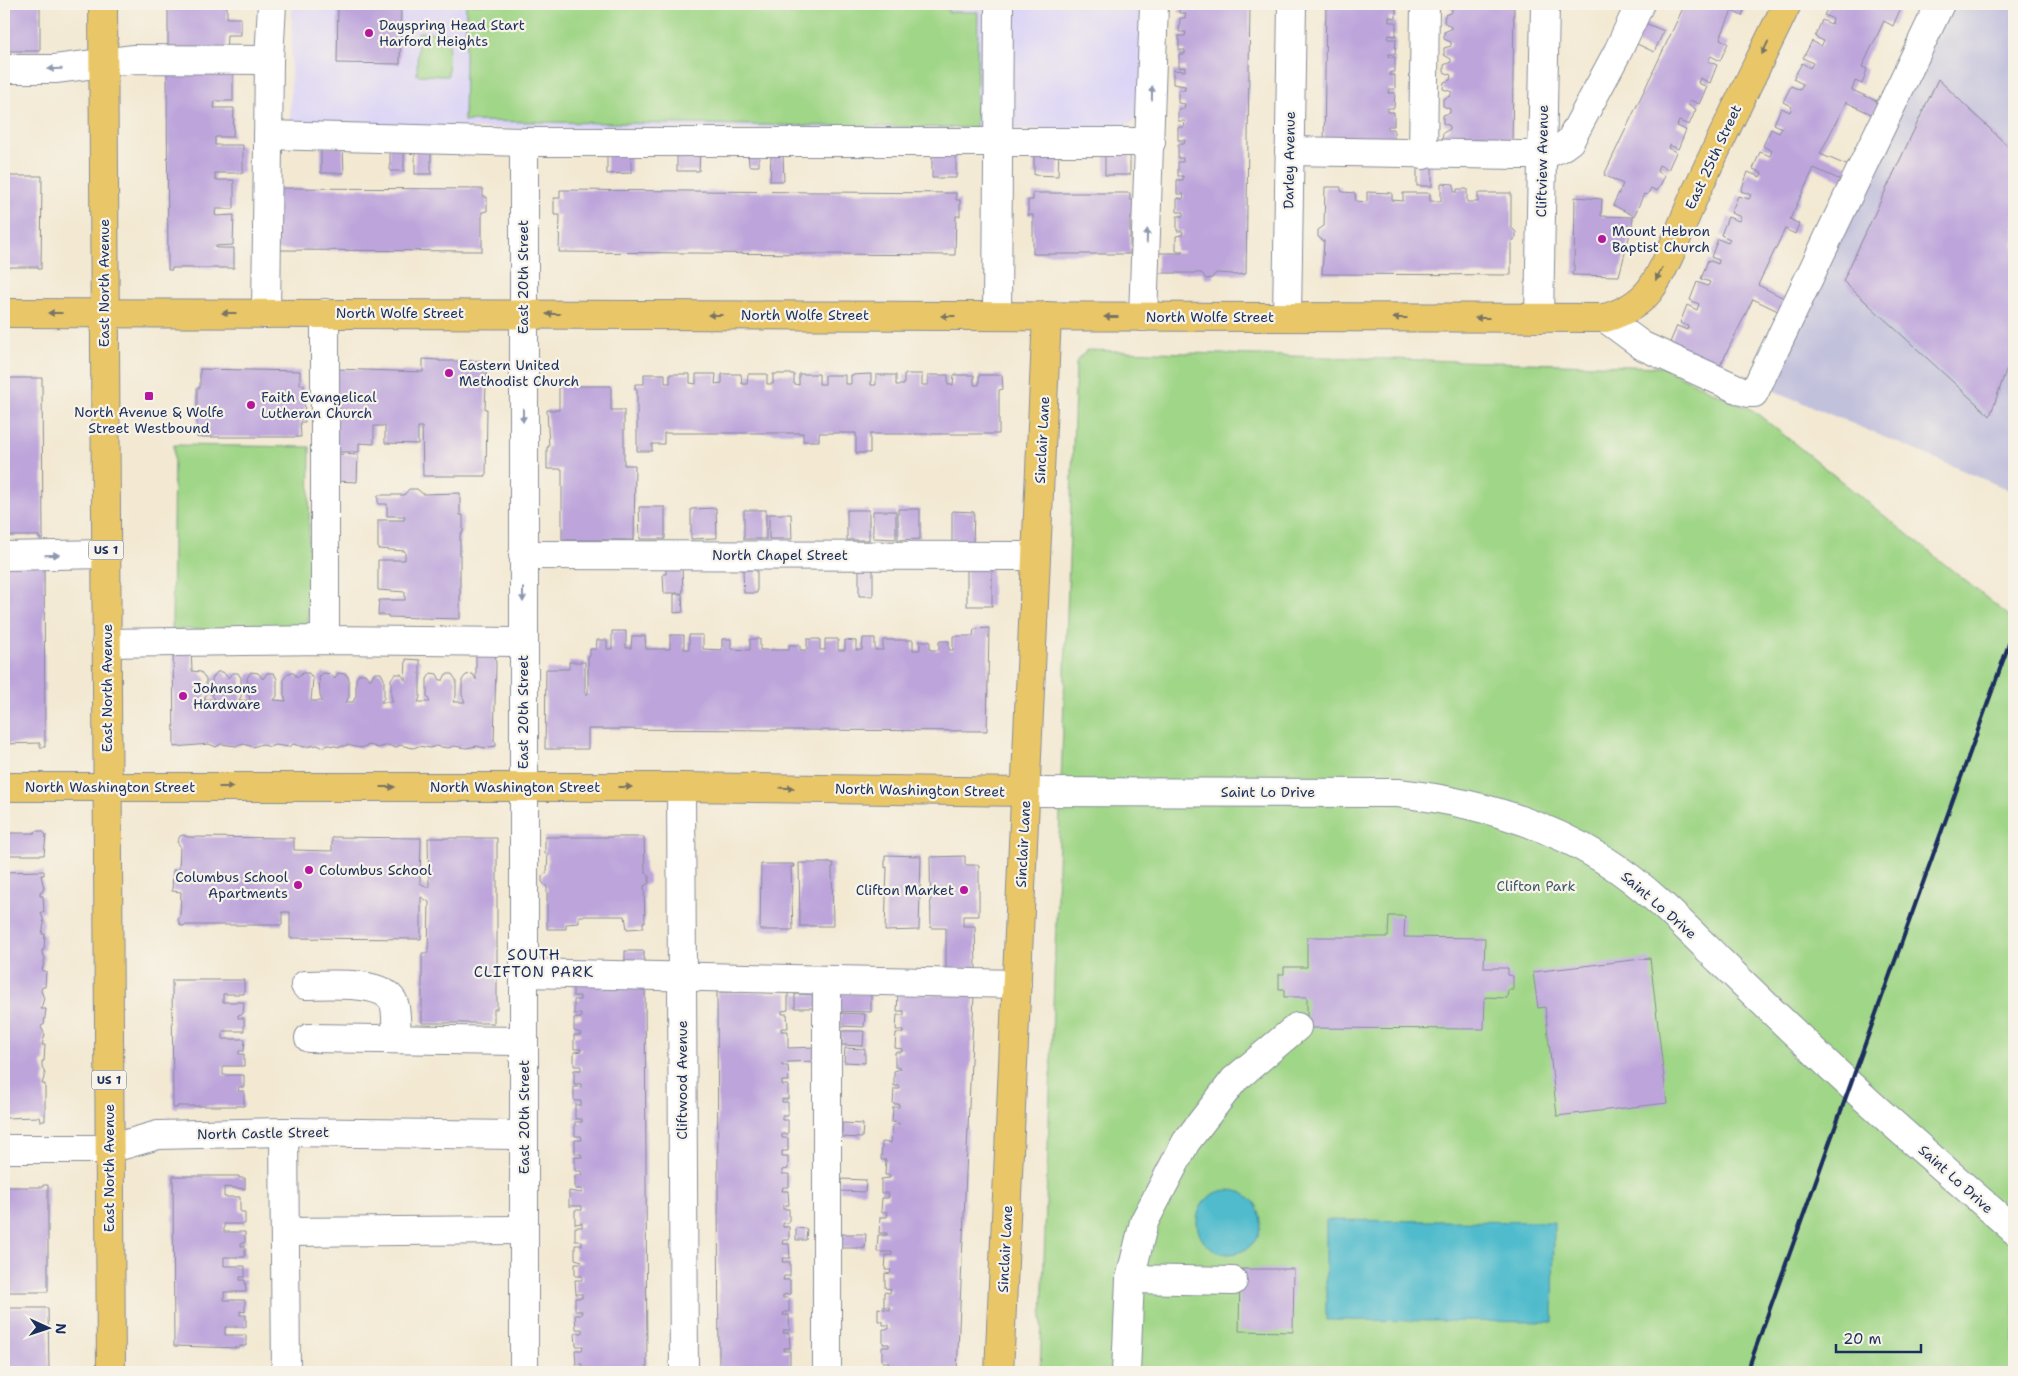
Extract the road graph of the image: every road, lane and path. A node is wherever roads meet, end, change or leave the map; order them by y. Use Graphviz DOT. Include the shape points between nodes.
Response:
graph roads {
  1 [pos="103,4"];
  2 [pos="272,4"];
  3 [pos="999,4"];
  4 [pos="1154,4"];
  5 [pos="1292,4"];
  6 [pos="1425,4"];
  7 [pos="1545,4"];
  8 [pos="1640,4"];
  9 [pos="1786,4"];
  10 [pos="1940,4"];
  11 [pos="268,60"];
  12 [pos="103,64"];
  13 [pos="4,69"];
  14 [pos="268,135"];
  15 [pos="997,141"];
  16 [pos="524,142"];
  17 [pos="1151,142"];
  18 [pos="1290,151"];
  19 [pos="1423,154"];
  20 [pos="1542,154"];
  21 [pos="4,313"];
  22 [pos="104,313"];
  23 [pos="325,313"];
  24 [pos="266,314"];
  25 [pos="523,314"];
  26 [pos="997,316"];
  27 [pos="1047,316"];
  28 [pos="1143,317"];
  29 [pos="1287,317"];
  30 [pos="1540,318"];
  31 [pos="1605,318"];
  32 [pos="106,554"];
  33 [pos="523,555"];
  34 [pos="4,556"];
  35 [pos="1036,556"];
  36 [pos="325,640"];
  37 [pos="523,642"];
  38 [pos="106,643"];
  39 [pos="4,787"];
  40 [pos="524,787"];
  41 [pos="681,787"];
  42 [pos="107,788"];
  43 [pos="1025,792"];
  44 [pos="524,973"];
  45 [pos="682,977"];
  46 [pos="827,980"];
  47 [pos="1017,984"];
  48 [pos="305,985"];
  49 [pos="1297,1027"];
  50 [pos="310,1038"];
  51 [pos="397,1039"];
  52 [pos="524,1041"];
  53 [pos="284,1132"];
  54 [pos="524,1135"];
  55 [pos="109,1148"];
  56 [pos="4,1149"];
  57 [pos="524,1230"];
  58 [pos="2014,1230"];
  59 [pos="285,1232"];
  60 [pos="1130,1279"];
  61 [pos="1233,1281"];
  62 [pos="111,1372"];
  63 [pos="286,1372"];
  64 [pos="524,1372"];
  65 [pos="684,1372"];
  66 [pos="827,1372"];
  67 [pos="999,1372"];
  68 [pos="1126,1372"];
  1 -- 12 [label="main road, East North Avenue / US 1"];
  2 -- 11 [label="street"];
  3 -- 15 [label="street"];
  17 -- 4 [label="street, one-way"];
  5 -- 18 [label="street, Darley Avenue"];
  6 -- 19 [label="street"];
  7 -- 20 [label="street, Cliftview Avenue"];
  8 -- 20 [label="street" via="1570,141 1559,151"];
  9 -- 31 [label="main road, East 25th Street, one-way" via="1650,290 1631,307"];
  10 -- 31 [label="street" via="1754,393 1749,394 1643,346"];
  11 -- 12 [label="street" via="134,59"];
  11 -- 14 [label="street"];
  12 -- 13 [label="street, one-way" via="55,69"];
  12 -- 22 [label="main road, East North Avenue / US 1"];
  14 -- 16 [label="street"];
  14 -- 24 [label="street"];
  15 -- 16 [label="street"];
  15 -- 17 [label="street"];
  15 -- 26 [label="street"];
  16 -- 25 [label="street, East 20th Street"];
  28 -- 17 [label="street, one-way"];
  18 -- 19 [label="street"];
  18 -- 29 [label="street, Darley Avenue"];
  19 -- 20 [label="street"];
  20 -- 30 [label="street, Cliftview Avenue"];
  22 -- 21 [label="main road, North Wolfe Street, one-way"];
  24 -- 22 [label="main road, North Wolfe Street, one-way"];
  22 -- 32 [label="main road, East North Avenue / US 1"];
  23 -- 24 [label="main road, North Wolfe Street"];
  23 -- 25 [label="main road, North Wolfe Street"];
  23 -- 36 [label="street"];
  26 -- 25 [label="main road, North Wolfe Street, one-way"];
  25 -- 33 [label="street, East 20th Street, one-way"];
  26 -- 27 [label="main road, North Wolfe Street"];
  28 -- 27 [label="main road, North Wolfe Street, one-way"];
  27 -- 35 [label="main road, Sinclair Lane"];
  28 -- 29 [label="main road, North Wolfe Street"];
  30 -- 29 [label="main road, North Wolfe Street, one-way"];
  30 -- 31 [label="main road, North Wolfe Street"];
  34 -- 32 [label="street, one-way"];
  32 -- 38 [label="main road, East North Avenue / US 1"];
  33 -- 35 [label="street, North Chapel Street"];
  33 -- 37 [label="street, East 20th Street, one-way"];
  35 -- 43 [label="main road, Sinclair Lane"];
  36 -- 37 [label="street"];
  36 -- 38 [label="street"];
  37 -- 40 [label="street, East 20th Street"];
  38 -- 42 [label="main road, East North Avenue / US 1"];
  39 -- 42 [label="main road, North Washington Street"];
  40 -- 41 [label="main road, North Washington Street, one-way"];
  42 -- 40 [label="main road, North Washington Street, one-way"];
  40 -- 44 [label="street, East 20th Street"];
  41 -- 43 [label="main road, North Washington Street, one-way"];
  41 -- 45 [label="street, Cliftwood Avenue"];
  42 -- 55 [label="main road, East North Avenue / US 1"];
  43 -- 47 [label="main road, Sinclair Lane"];
  43 -- 58 [label="street, Saint Lo Drive" via="1398,793 1459,802 1536,825 1603,859 1637,883 1825,1062"];
  44 -- 45 [label="street"];
  44 -- 52 [label="street, East 20th Street"];
  45 -- 46 [label="street"];
  45 -- 65 [label="street, Cliftwood Avenue"];
  46 -- 47 [label="street"];
  46 -- 66 [label="street"];
  47 -- 67 [label="main road, Sinclair Lane"];
  48 -- 51 [label="street" via="357,985 382,990 393,1002"];
  49 -- 60 [label="street" via="1234,1080 1186,1142 1144,1222"];
  50 -- 51 [label="street"];
  51 -- 52 [label="street"];
  52 -- 54 [label="street, East 20th Street"];
  53 -- 54 [label="street, North Castle Street"];
  53 -- 55 [label="street, North Castle Street" via="158,1135"];
  53 -- 59 [label="street"];
  54 -- 57 [label="street, East 20th Street"];
  55 -- 56 [label="street, North Castle Street"];
  55 -- 62 [label="main road, East North Avenue / US 1"];
  57 -- 59 [label="street"];
  57 -- 64 [label="street, East 20th Street"];
  59 -- 63 [label="street"];
  60 -- 61 [label="street"];
  60 -- 68 [label="street"];
}
